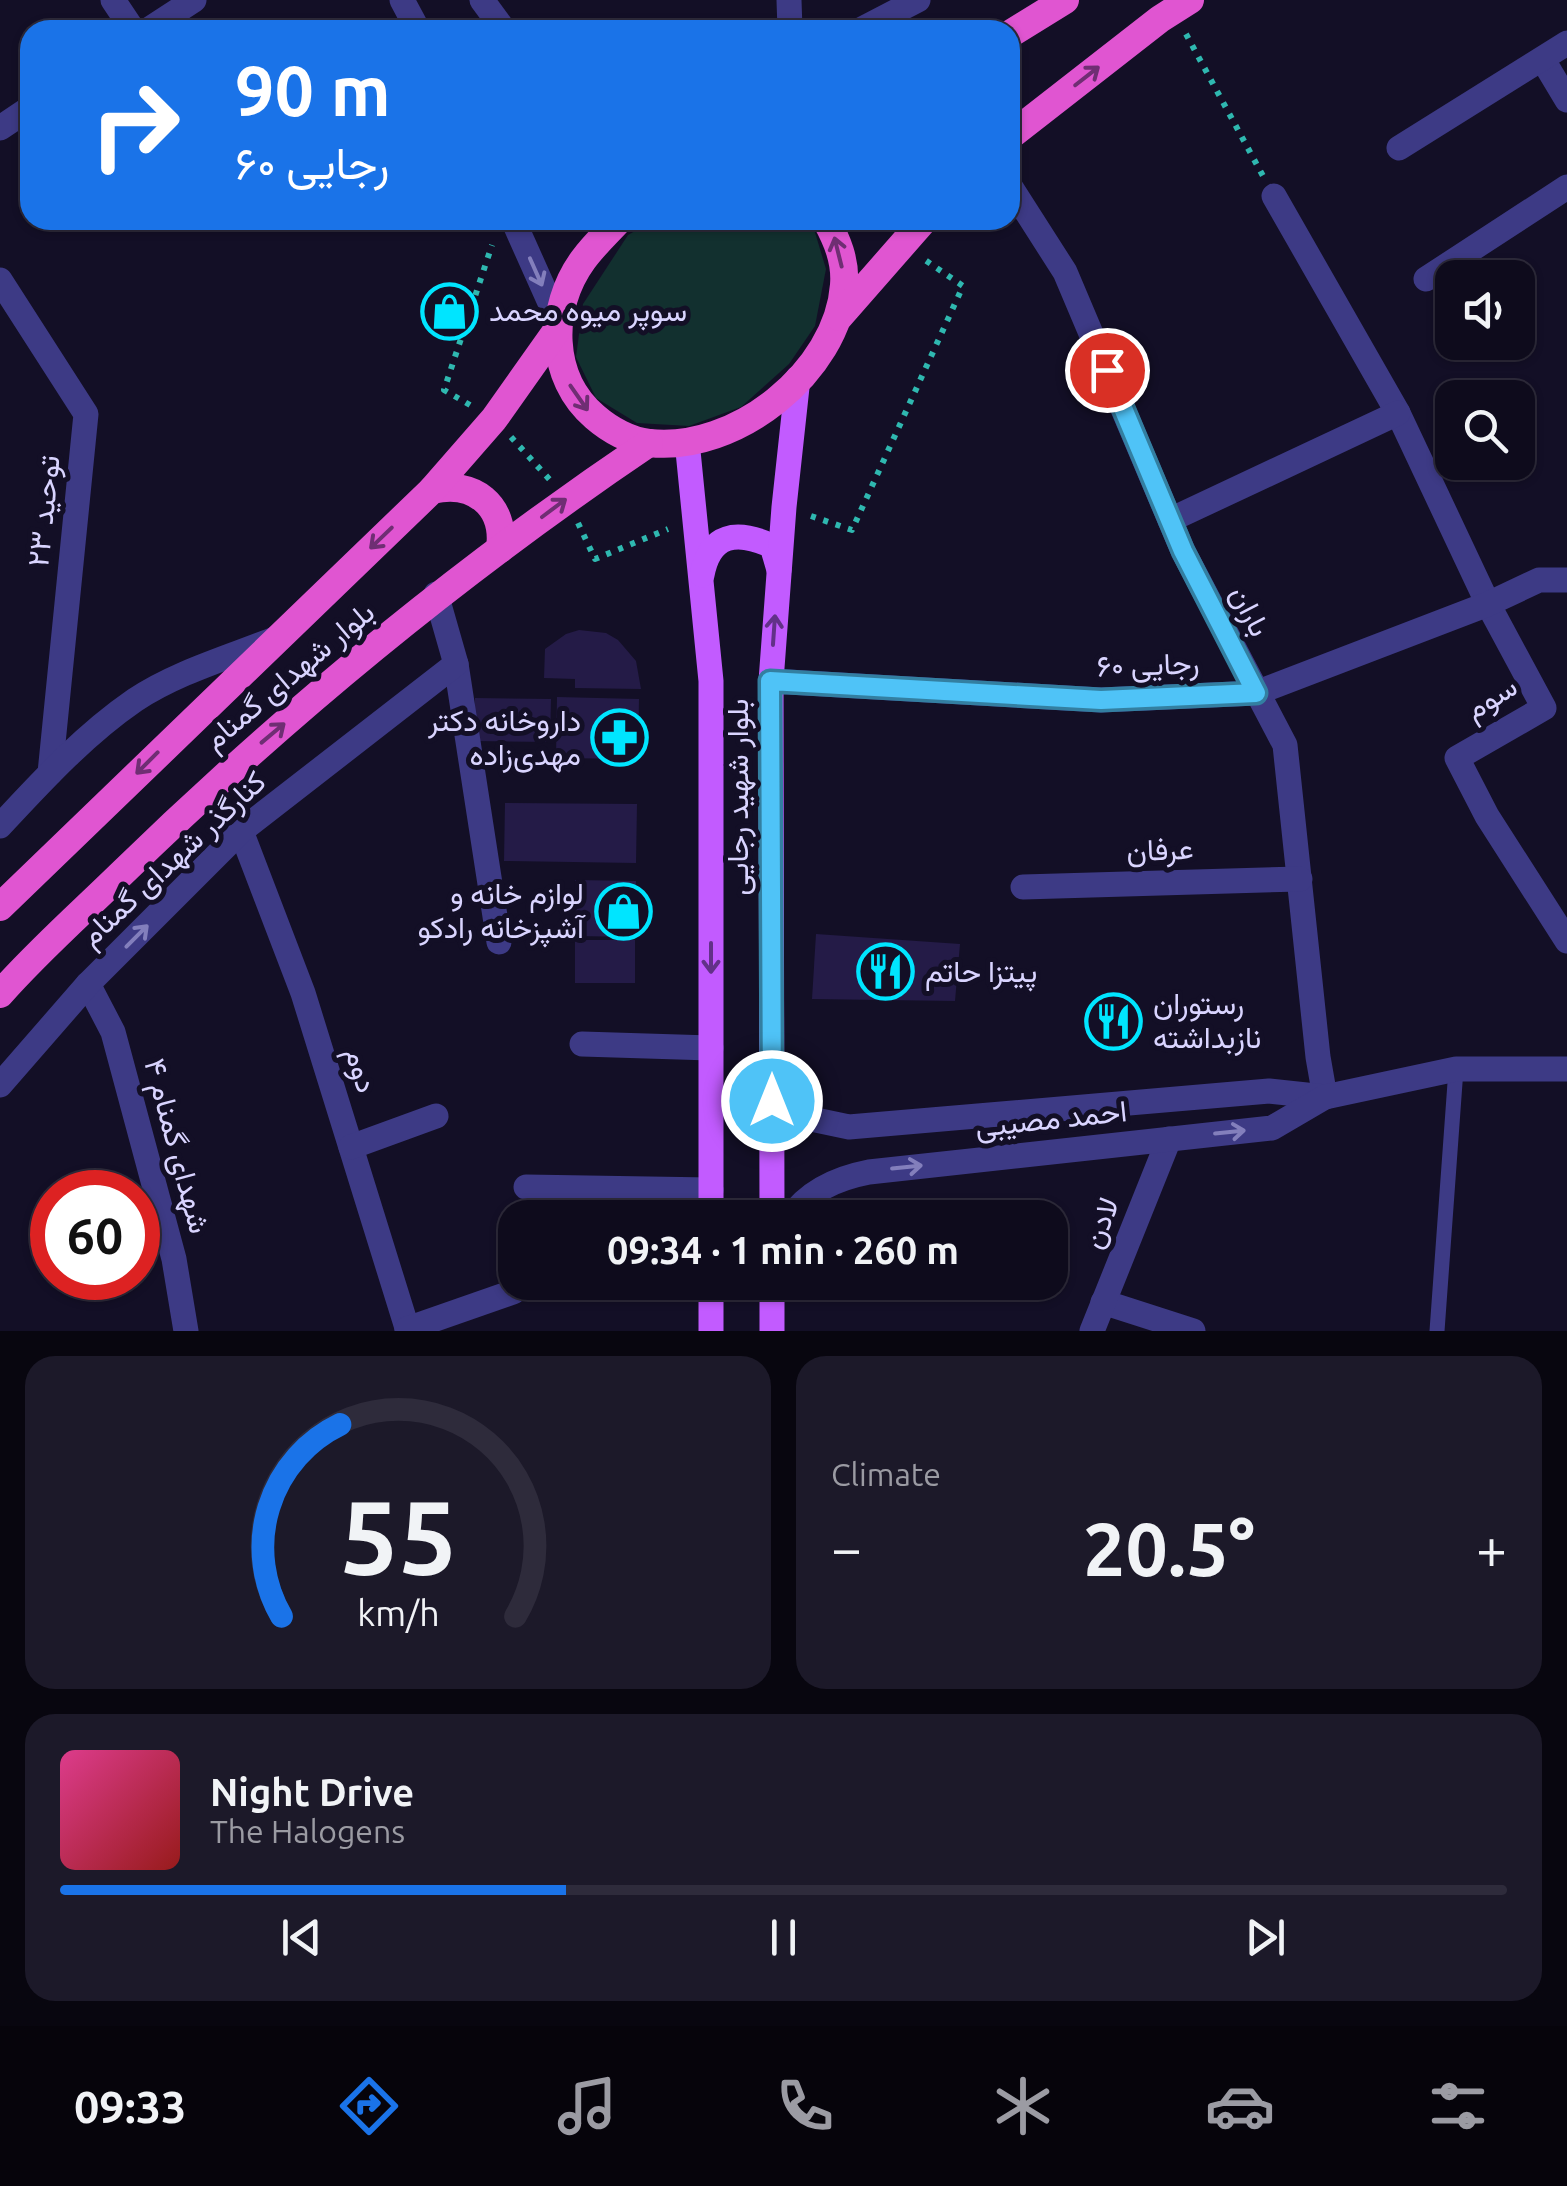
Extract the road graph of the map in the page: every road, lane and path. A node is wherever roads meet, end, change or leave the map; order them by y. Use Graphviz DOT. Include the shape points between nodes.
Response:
graph roads {
  1 [pos="194,0"];
  2 [pos="918,0"];
  3 [pos="1065,0"];
  4 [pos="1181,5"];
  5 [pos="163,20"];
  6 [pos="879,20"];
  7 [pos="1020,28"];
  8 [pos="1567,43"];
  9 [pos="1543,60"];
  10 [pos="1567,100"];
  11 [pos="1020,128"];
  12 [pos="1399,148"];
  13 [pos="1567,188"];
  14 [pos="1274,196"];
  15 [pos="1020,202"];
  16 [pos="517,230"];
  17 [pos="610,230"];
  18 [pos="831,230"];
  19 [pos="915,230"];
  20 [pos="494,239"];
  21 [pos="1426,278"];
  22 [pos="0,280"];
  23 [pos="835,322"];
  24 [pos="558,327"];
  25 [pos="798,378"];
  26 [pos="1398,412"];
  27 [pos="494,419"];
  28 [pos="687,441"];
  29 [pos="649,443"];
  30 [pos="432,490"];
  31 [pos="1170,520"];
  32 [pos="500,549"];
  33 [pos="779,570"];
  34 [pos="1567,580"];
  35 [pos="701,581"];
  36 [pos="436,594"];
  37 [pos="1488,604"];
  38 [pos="276,638"];
  39 [pos="456,664"];
  40 [pos="770,681"];
  41 [pos="1256,693"];
  42 [pos="50,773"];
  43 [pos="0,826"];
  44 [pos="241,831"];
  45 [pos="1300,879"];
  46 [pos="1022,887"];
  47 [pos="0,907"];
  48 [pos="499,942"];
  49 [pos="1567,942"];
  50 [pos="88,984"];
  51 [pos="0,994"];
  52 [pos="582,1044"];
  53 [pos="712,1048"];
  54 [pos="1456,1069"];
  55 [pos="1567,1069"];
  56 [pos="0,1085"];
  57 [pos="1325,1097"];
  58 [pos="772,1101"];
  59 [pos="436,1116"];
  60 [pos="862,1126"];
  61 [pos="1170,1139"];
  62 [pos="351,1147"];
  63 [pos="858,1174"];
  64 [pos="526,1187"];
  65 [pos="711,1190"];
  66 [pos="711,1200"];
  67 [pos="772,1200"];
  68 [pos="807,1200"];
  69 [pos="498,1297"];
  70 [pos="711,1300"];
  71 [pos="772,1300"];
  72 [pos="1104,1302"];
  73 [pos="408,1330"];
  74 [pos="186,1331"];
  75 [pos="711,1331"];
  76 [pos="772,1331"];
  77 [pos="1092,1331"];
  78 [pos="1192,1331"];
  79 [pos="1437,1331"];
  1 -- 5 [label="street"];
  2 -- 6 [label="street"];
  3 -- 7 [label="highway"];
  11 -- 4 [label="highway, one-way"];
  4 -- 14 [label="path"];
  8 -- 9 [label="street"];
  9 -- 10 [label="street"];
  9 -- 12 [label="street"];
  13 -- 21 [label="street"];
  14 -- 26 [label="street"];
  15 -- 31 [label="street, باران" via="1064,272"];
  16 -- 24 [label="street, one-way"];
  17 -- 24 [label="highway" via="582,262"];
  23 -- 18 [label="highway, one-way" via="844,284"];
  19 -- 23 [label="highway"];
  20 -- 27 [label="path" via="444,390"];
  22 -- 42 [label="street, توحید ۲۳" via="86,414"];
  23 -- 25 [label="highway"];
  24 -- 27 [label="highway, بلوار شهدای گمنام"];
  24 -- 29 [label="highway, one-way" via="562,370 580,405 611,430"];
  25 -- 28 [label="highway" via="750,417"];
  25 -- 33 [label="main road, بلوار شهید رجایی"];
  26 -- 31 [label="street"];
  26 -- 37 [label="street"];
  27 -- 30 [label="highway, بلوار شهدای گمنام"];
  28 -- 29 [label="highway"];
  28 -- 35 [label="main road, بلوار شهید رجایی"];
  32 -- 29 [label="highway, بلوار شهدای گمنام, one-way"];
  30 -- 32 [label="highway" via="459,487 484,498 499,521"];
  30 -- 38 [label="highway, بلوار شهدای گمنام, one-way"];
  31 -- 41 [label="street, باران"];
  32 -- 36 [label="highway, بلوار شهدای گمنام"];
  33 -- 35 [label="main road" via="772,546 749,536 724,539 706,556"];
  40 -- 33 [label="main road, بلوار شهید رجایی, one-way"];
  34 -- 37 [label="street, رجایی ۶۰" via="1539,580"];
  35 -- 53 [label="main road, بلوار شهید رجایی, one-way" via="711,682"];
  36 -- 39 [label="street"];
  51 -- 36 [label="highway, بلوار شهدای گمنام, one-way" via="220,777"];
  37 -- 41 [label="street, رجایی ۶۰"];
  37 -- 49 [label="street, سوم" via="1544,708 1456,758"];
  38 -- 42 [label="street" via="138,698"];
  38 -- 47 [label="highway, بلوار شهدای گمنام, one-way"];
  39 -- 44 [label="street, کنارگذر شهدای گمنام"];
  39 -- 48 [label="street"];
  40 -- 41 [label="street, رجایی ۶۰" via="1101,700"];
  40 -- 58 [label="main road, بلوار شهید رجایی"];
  41 -- 45 [label="street, باران" via="1285,745"];
  42 -- 43 [label="street"];
  50 -- 44 [label="street, کنارگذر شهدای گمنام, one-way"];
  44 -- 62 [label="street, دوم" via="303,993"];
  45 -- 46 [label="street, عرفان"];
  45 -- 57 [label="street, باران"];
  50 -- 56 [label="street, کنارگذر شهدای گمنام"];
  50 -- 74 [label="street, شهدای گمنام ۴" via="113,1032 174,1259"];
  52 -- 53 [label="street"];
  53 -- 65 [label="main road, بلوار شهید رجایی"];
  54 -- 55 [label="street, احمد مصیبی"];
  54 -- 57 [label="street, احمد مصیبی"];
  54 -- 79 [label="lane"];
  57 -- 60 [label="street, احمد مصیبی" via="1269,1091"];
  61 -- 57 [label="street, احمد مصیبی, one-way" via="1272,1128"];
  58 -- 60 [label="street, احمد مصیبی" via="827,1124"];
  58 -- 67 [label="main road, بلوار شهید رجایی"];
  59 -- 62 [label="street"];
  60 -- 63 [label="street" via="850,1148"];
  63 -- 61 [label="street, احمد مصیبی, one-way"];
  61 -- 72 [label="street, لادن"];
  62 -- 73 [label="street, دوم"];
  63 -- 68 [label="street, احمد مصیبی" via="834,1180"];
  64 -- 65 [label="street"];
  65 -- 66 [label="main road, بلوار شهید رجایی"];
  69 -- 73 [label="street"];
  70 -- 75 [label="main road"];
  71 -- 76 [label="main road"];
  72 -- 77 [label="street, لادن"];
  72 -- 78 [label="street"];
}
